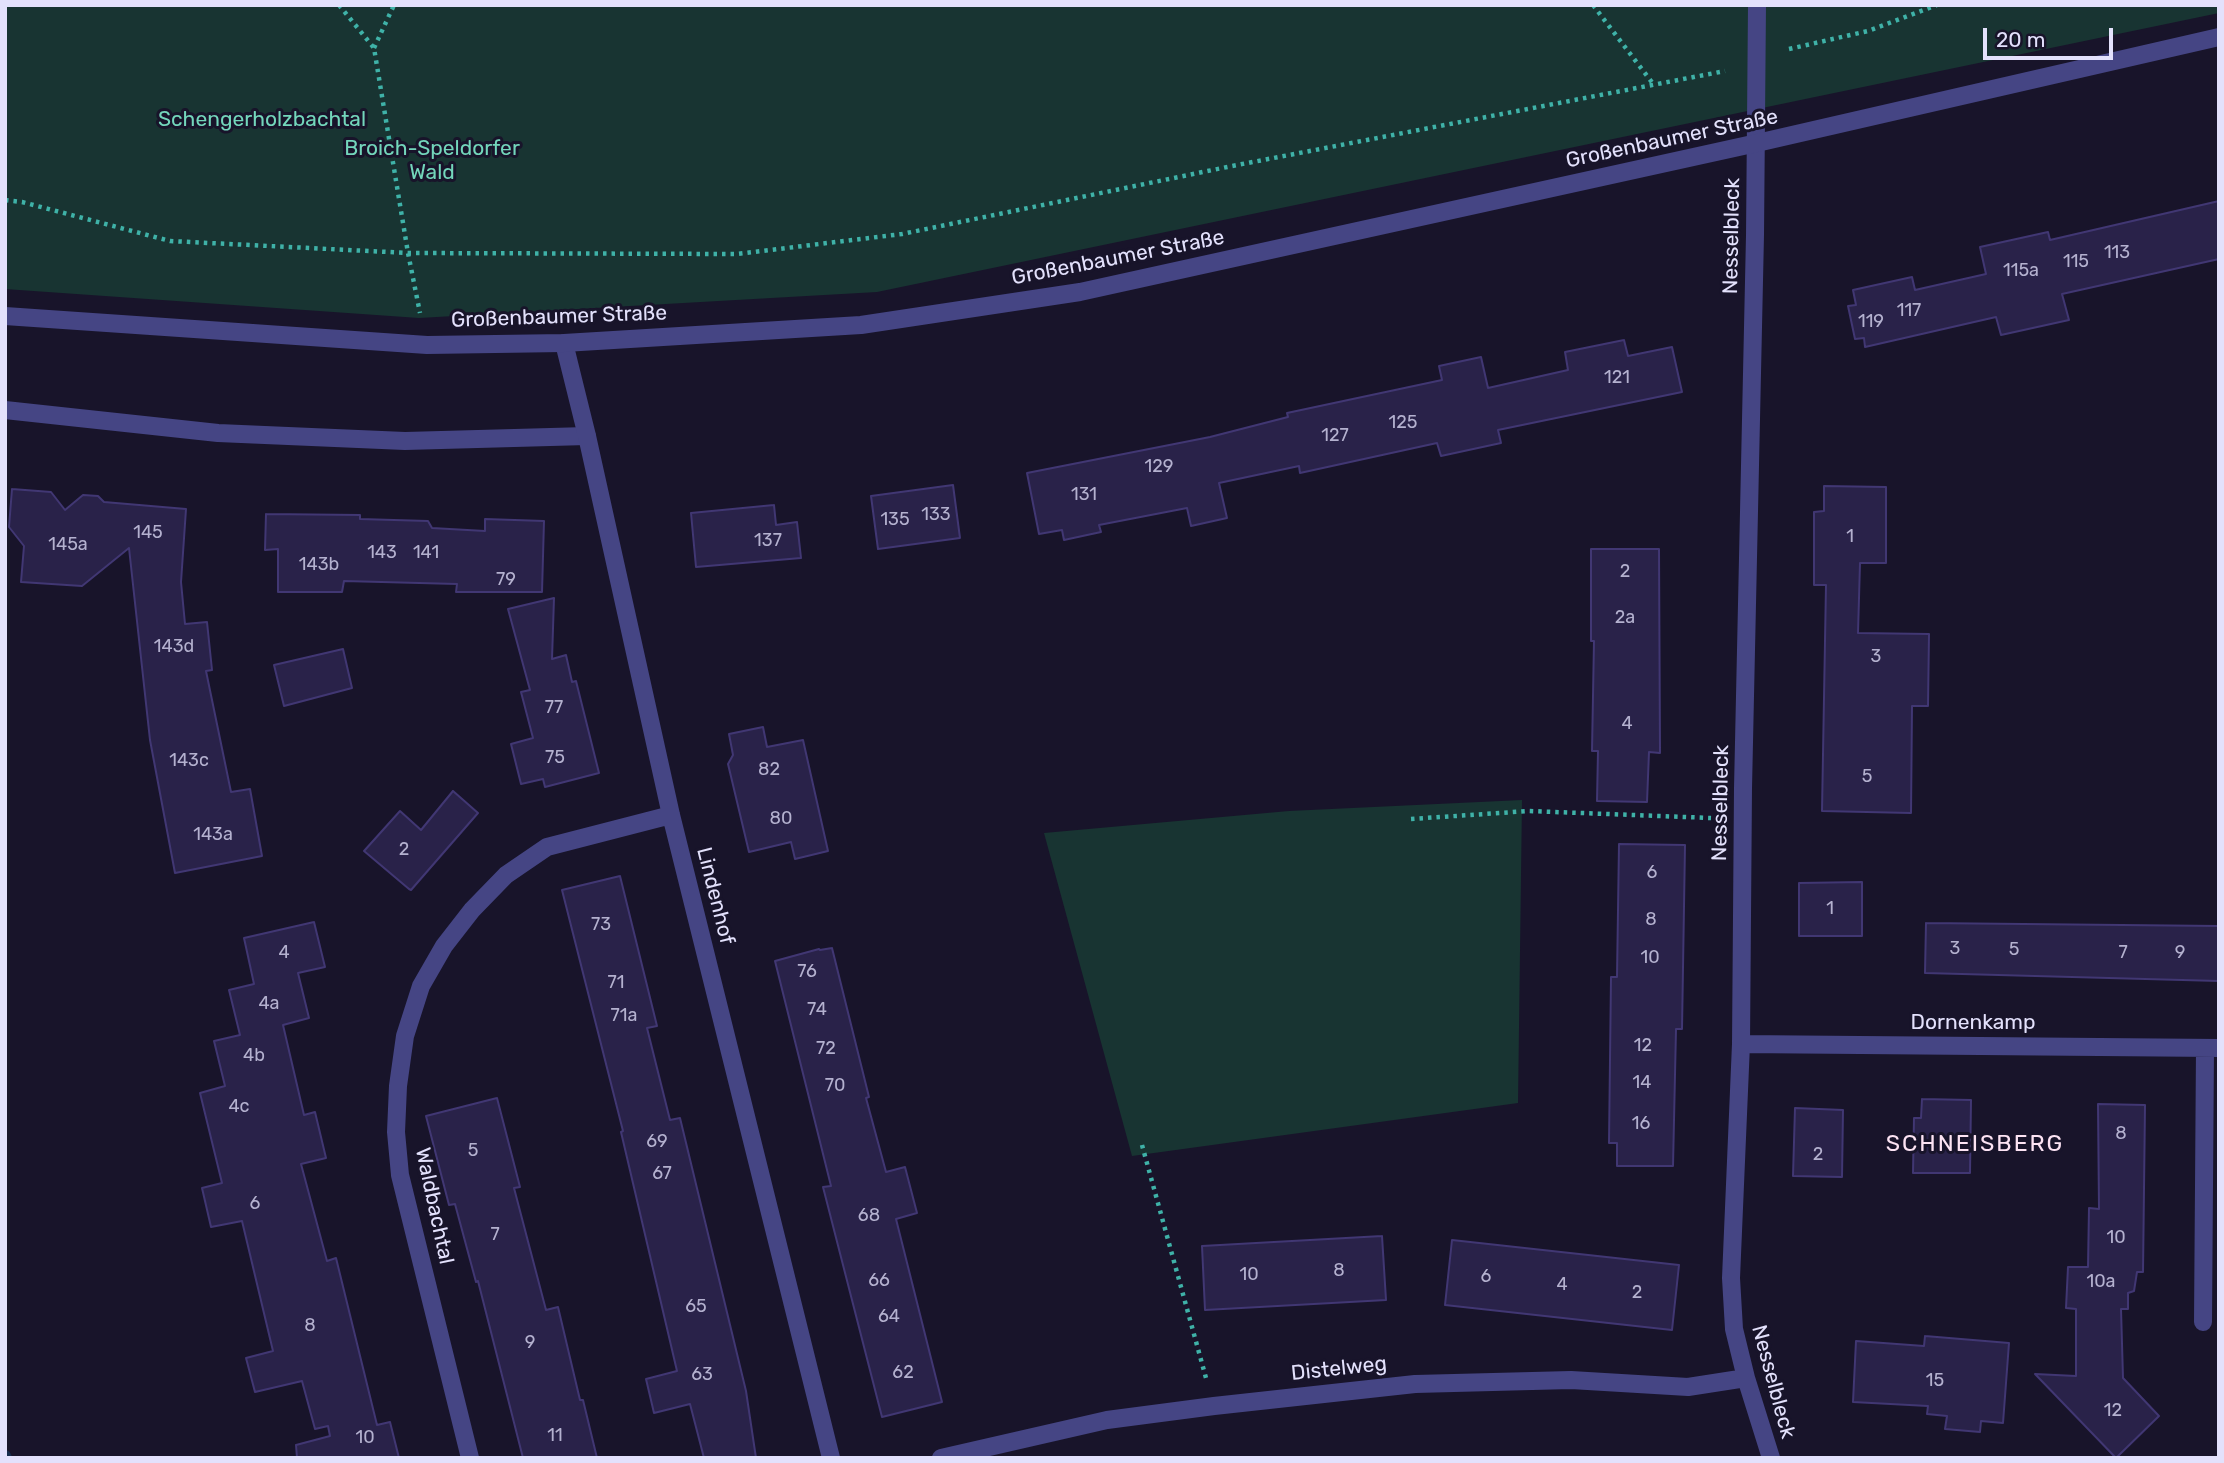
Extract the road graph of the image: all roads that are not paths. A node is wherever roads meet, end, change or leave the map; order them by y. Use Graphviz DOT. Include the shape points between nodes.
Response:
graph roads {
  1 [pos="1757,5"];
  2 [pos="2219,37"];
  3 [pos="1757,144"];
  4 [pos="5,316"];
  5 [pos="564,343"];
  6 [pos="5,410"];
  7 [pos="587,436"];
  8 [pos="671,815"];
  9 [pos="1741,1044"];
  10 [pos="2212,1048"];
  11 [pos="2203,1322"];
  12 [pos="1746,1378"];
  13 [pos="470,1458"];
  14 [pos="831,1458"];
  15 [pos="941,1458"];
  16 [pos="1771,1458"];
  1 -- 3 [label="street, Nesselbleck"];
  2 -- 3 [label="street, Großenbaumer Straße"];
  3 -- 5 [label="street, Großenbaumer Straße" via="1080,292 861,325"];
  3 -- 9 [label="street, Nesselbleck"];
  4 -- 5 [label="street, Großenbaumer Straße" via="427,345"];
  5 -- 7 [label="street, Lindenhof"];
  6 -- 7 [label="street" via="244,435 405,441"];
  7 -- 8 [label="street, Lindenhof"];
  8 -- 13 [label="street, Waldbachtal" via="547,847 506,875 444,946 421,986 405,1036 396,1132 400,1175"];
  8 -- 14 [label="street, Lindenhof"];
  9 -- 10 [label="street, Dornenkamp"];
  9 -- 12 [label="street, Nesselbleck" via="1731,1278 1734,1329"];
  10 -- 11 [label="street, Dornenkamp"];
  12 -- 15 [label="street, Distelweg" via="1688,1387 1571,1380 1415,1384 1107,1420"];
  12 -- 16 [label="street, Nesselbleck"];
}
